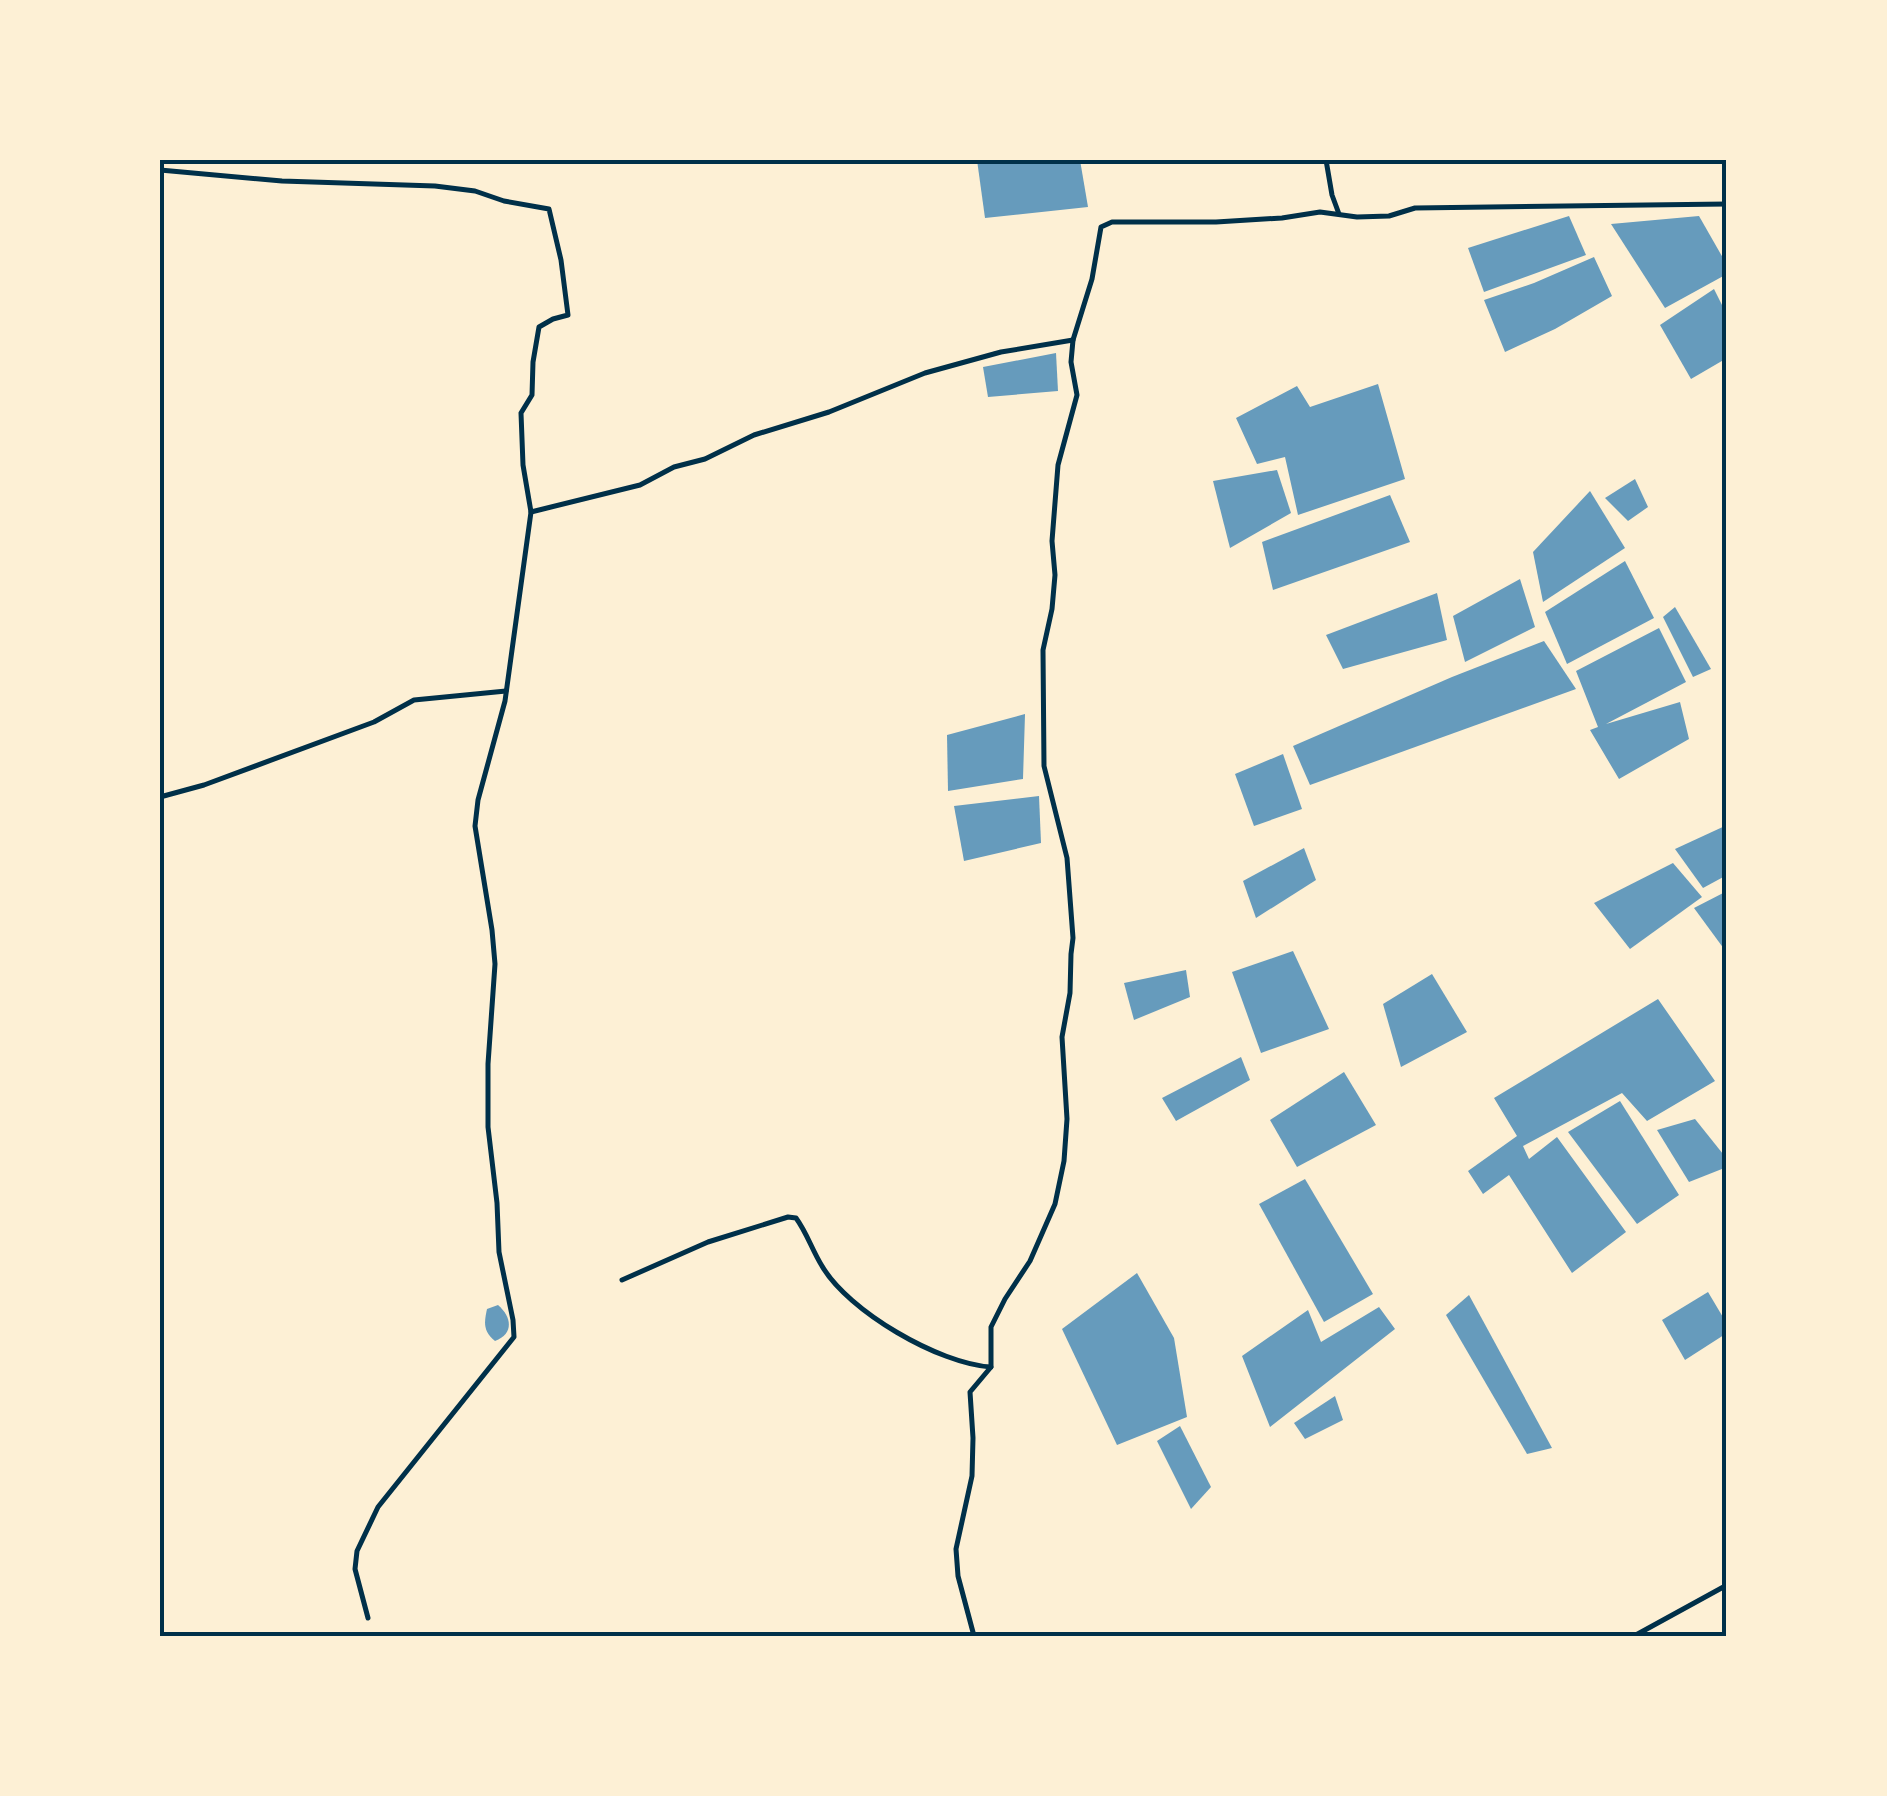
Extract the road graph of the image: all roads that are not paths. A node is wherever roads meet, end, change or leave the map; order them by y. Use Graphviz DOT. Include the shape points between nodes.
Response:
graph roads {
  1 [pos="1326,160"];
  2 [pos="160,170"];
  3 [pos="1727,204"];
  4 [pos="1339,214"];
  5 [pos="1073,340"];
  6 [pos="531,512"];
  7 [pos="506,691"];
  8 [pos="160,797"];
  9 [pos="622,1280"];
  10 [pos="991,1367"];
  11 [pos="1727,1585"];
  12 [pos="368,1618"];
  13 [pos="974,1636"];
  14 [pos="1634,1636"];
  1 -- 4 [label="street"];
  2 -- 6 [label="street" via="435,186 549,209 568,316 540,328 532,395 520,413"];
  3 -- 4 [label="street"];
  4 -- 5 [label="street" via="1112,222 1102,227"];
  5 -- 6 [label="street" via="925,373 640,485"];
  5 -- 10 [label="street" via="1077,395 1058,465 1042,711 1044,766 1066,858 1074,938 1062,1037 1064,1161 1030,1260 991,1327"];
  6 -- 7 [label="street"];
  7 -- 8 [label="street" via="414,700 374,722"];
  7 -- 12 [label="street" via="474,826 495,964 486,1090 514,1337 378,1506 356,1551"];
  9 -- 10 [label="street" via="737,1231 796,1218 833,1281 866,1311 907,1339"];
  10 -- 13 [label="street" via="970,1392 972,1476 956,1549"];
  11 -- 14 [label="street"];
}
